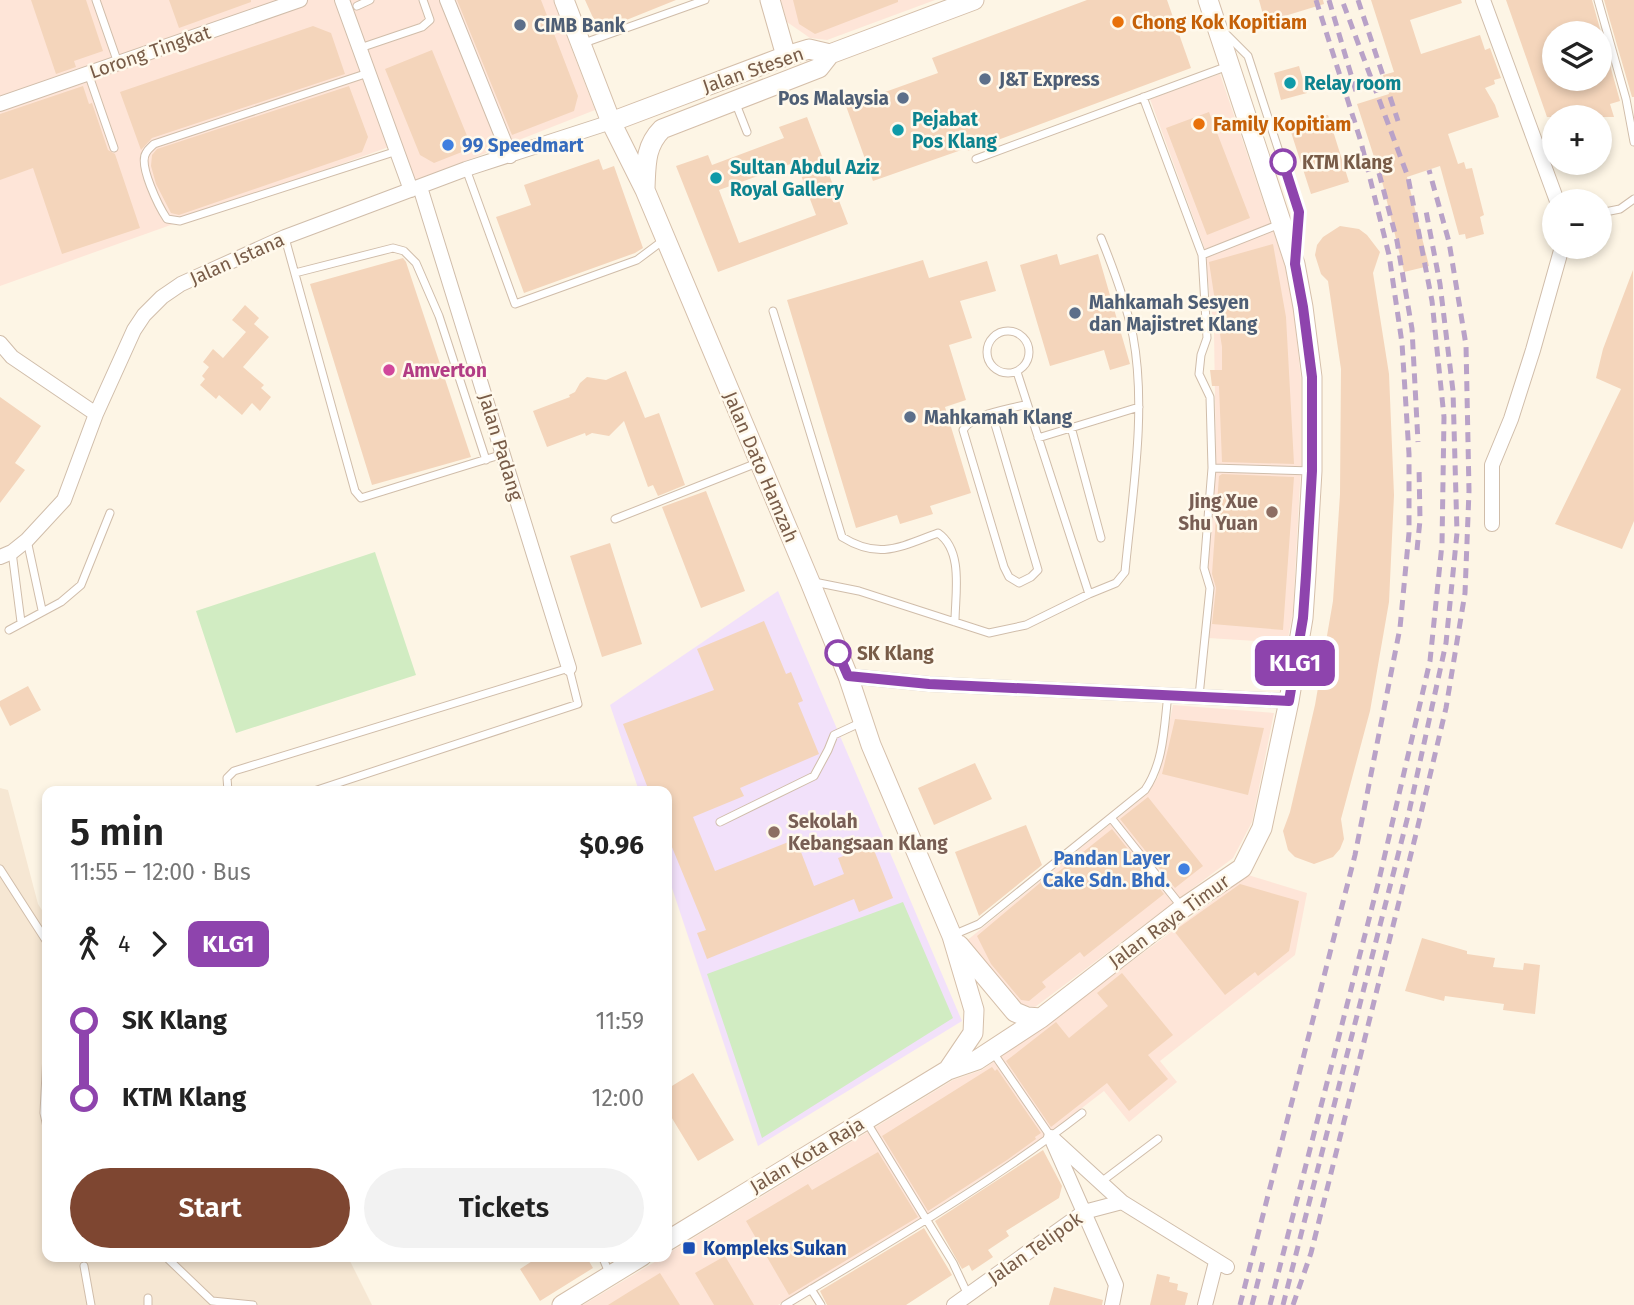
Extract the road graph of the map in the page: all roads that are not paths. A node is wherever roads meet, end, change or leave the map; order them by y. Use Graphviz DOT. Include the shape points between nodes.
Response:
graph roads {
  1 [pos="96,0"];
  2 [pos="300,0"];
  3 [pos="342,0"];
  4 [pos="370,0"];
  5 [pos="423,0"];
  6 [pos="447,0"];
  7 [pos="564,0"];
  8 [pos="676,0"];
  9 [pos="705,0"];
  10 [pos="770,0"];
  11 [pos="974,0"];
  12 [pos="1208,0"];
  13 [pos="1483,0"];
  14 [pos="1598,0"];
  15 [pos="949,4"];
  16 [pos="357,6"];
  17 [pos="679,9"];
  18 [pos="1216,24"];
  19 [pos="581,44"];
  20 [pos="359,48"];
  21 [pos="830,54"];
  22 [pos="786,56"];
  23 [pos="118,63"];
  24 [pos="1229,65"];
  25 [pos="88,73"];
  26 [pos="369,73"];
  27 [pos="1143,97"];
  28 [pos="735,100"];
  29 [pos="0,104"];
  30 [pos="611,122"];
  31 [pos="747,132"];
  32 [pos="1634,142"];
  33 [pos="114,148"];
  34 [pos="397,151"];
  35 [pos="510,156"];
  36 [pos="976,159"];
  37 [pos="466,169"];
  38 [pos="415,188"];
  39 [pos="1553,189"];
  40 [pos="645,190"];
  41 [pos="1634,199"];
  42 [pos="1612,211"];
  43 [pos="1283,223"];
  44 [pos="285,237"];
  45 [pos="1101,238"];
  46 [pos="666,239"];
  47 [pos="1202,255"];
  48 [pos="1559,259"];
  49 [pos="1295,264"];
  50 [pos="295,273"];
  51 [pos="773,311"];
  52 [pos="0,343"];
  53 [pos="1017,372"];
  54 [pos="1027,404"];
  55 [pos="1139,407"];
  56 [pos="96,414"];
  57 [pos="992,414"];
  58 [pos="1071,427"];
  59 [pos="1038,438"];
  60 [pos="503,454"];
  61 [pos="486,460"];
  62 [pos="760,462"];
  63 [pos="1212,468"];
  64 [pos="1312,471"];
  65 [pos="110,513"];
  66 [pos="615,519"];
  67 [pos="1492,524"];
  68 [pos="1101,538"];
  69 [pos="27,540"];
  70 [pos="6,554"];
  71 [pos="810,582"];
  72 [pos="1089,594"];
  73 [pos="42,610"];
  74 [pos="21,622"];
  75 [pos="955,622"];
  76 [pos="9,629"];
  77 [pos="569,668"];
  78 [pos="848,676"];
  79 [pos="1168,694"];
  80 [pos="1199,696"];
  81 [pos="1289,701"];
  82 [pos="862,722"];
  83 [pos="228,786"];
  84 [pos="329,786"];
  85 [pos="1112,819"];
  86 [pos="720,822"];
  87 [pos="0,869"];
  88 [pos="1183,908"];
  89 [pos="42,934"];
  90 [pos="952,936"];
  91 [pos="1041,1018"];
  92 [pos="991,1051"];
  93 [pos="948,1070"];
  94 [pos="1082,1113"];
  95 [pos="865,1120"];
  96 [pos="1051,1138"];
  97 [pos="1158,1139"];
  98 [pos="1100,1182"];
  99 [pos="1122,1202"];
  100 [pos="1084,1212"];
  101 [pos="926,1220"];
  102 [pos="672,1238"];
  103 [pos="170,1262"];
  104 [pos="604,1262"];
  105 [pos="632,1262"];
  106 [pos="84,1266"];
  107 [pos="610,1276"];
  108 [pos="811,1289"];
  109 [pos="967,1300"];
  110 [pos="211,1303"];
  111 [pos="91,1305"];
  112 [pos="253,1305"];
  113 [pos="562,1305"];
  114 [pos="785,1305"];
  115 [pos="821,1305"];
  116 [pos="954,1305"];
  117 [pos="1112,1305"];
  118 [pos="1205,1305"];
  1 -- 23 [label="lane"];
  2 -- 23 [label="street, Lorong Tingkat"];
  3 -- 20 [label="street"];
  4 -- 16 [label="lane"];
  5 -- 20 [label="lane" via="430,20 422,27"];
  6 -- 35 [label="street"];
  7 -- 19 [label="main road, Jalan Dato Hamzah"];
  8 -- 17 [label="lane"];
  9 -- 17 [label="lane"];
  10 -- 22 [label="main road"];
  11 -- 15 [label="main road, Jalan Stesen"];
  12 -- 18 [label="main road, Jalan Raya Timur"];
  13 -- 39 [label="street"];
  14 -- 32 [label="lane"];
  15 -- 21 [label="main road, Jalan Stesen"];
  17 -- 19 [label="lane"];
  18 -- 24 [label="main road, Jalan Raya Timur"];
  18 -- 49 [label="lane" via="1248,55 1299,212"];
  19 -- 30 [label="main road, Jalan Dato Hamzah"];
  20 -- 26 [label="street"];
  21 -- 22 [label="main road, Jalan Stesen" via="809,49"];
  21 -- 28 [label="main road" via="819,68"];
  22 -- 30 [label="main road, Jalan Stesen"];
  23 -- 25 [label="street, Lorong Tingkat"];
  24 -- 27 [label="lane"];
  24 -- 43 [label="main road, Jalan Raya Timur"];
  25 -- 29 [label="street, Lorong Tingkat"];
  25 -- 33 [label="lane"];
  26 -- 34 [label="street"];
  26 -- 34 [label="lane" via="154,144 143,163 159,208 167,219 180,221"];
  27 -- 36 [label="lane"];
  27 -- 47 [label="lane"];
  28 -- 31 [label="lane"];
  28 -- 40 [label="main road" via="662,129 653,138 646,154"];
  30 -- 35 [label="street, Jalan Istana"];
  30 -- 40 [label="main road, Jalan Dato Hamzah"];
  34 -- 38 [label="street"];
  35 -- 37 [label="street, Jalan Istana"];
  37 -- 38 [label="street, Jalan Istana"];
  37 -- 46 [label="lane" via="515,303 637,260"];
  38 -- 44 [label="street, Jalan Istana"];
  38 -- 60 [label="street, Jalan Padang"];
  40 -- 46 [label="main road, Jalan Dato Hamzah"];
  41 -- 42 [label="lane"];
  43 -- 47 [label="lane"];
  43 -- 49 [label="main road, Jalan Raya Timur"];
  44 -- 50 [label="lane"];
  44 -- 56 [label="street, Jalan Istana" via="162,297 134,330"];
  45 -- 55 [label="lane" via="1133,338"];
  46 -- 62 [label="main road, Jalan Dato Hamzah"];
  47 -- 63 [label="lane" via="1207,338 1199,374 1210,397"];
  48 -- 67 [label="street" via="1511,419 1492,465"];
  49 -- 64 [label="main road, Jalan Raya Timur" via="1312,377"];
  50 -- 61 [label="lane" via="393,248 413,258 439,316"];
  50 -- 61 [label="lane" via="355,491 361,498"];
  51 -- 75 [label="lane" via="842,537 874,551 938,533 949,541 956,565"];
  52 -- 56 [label="street" via="12,357"];
  53 -- 53 [label="lane" via="1003,373 988,360 990,340 1002,332 1016,332 1027,342 1027,362"];
  53 -- 54 [label="lane"];
  54 -- 57 [label="lane"];
  54 -- 59 [label="lane"];
  55 -- 58 [label="lane"];
  55 -- 72 [label="lane" via="1125,572 1116,583"];
  56 -- 69 [label="street, Jalan Istana" via="64,500"];
  57 -- 57 [label="lane" via="1038,570 1019,583 1004,567 963,430 968,422"];
  58 -- 59 [label="lane"];
  58 -- 68 [label="lane"];
  59 -- 72 [label="lane"];
  60 -- 61 [label="lane"];
  60 -- 77 [label="street, Jalan Padang"];
  62 -- 66 [label="lane"];
  62 -- 71 [label="main road, Jalan Dato Hamzah"];
  63 -- 64 [label="lane"];
  63 -- 80 [label="lane" via="1204,568 1210,588"];
  64 -- 81 [label="main road, Jalan Raya Timur" via="1303,618"];
  65 -- 73 [label="lane" via="81,585 61,602"];
  69 -- 70 [label="street, Jalan Istana"];
  69 -- 73 [label="lane"];
  70 -- 74 [label="lane"];
  71 -- 75 [label="lane" via="859,591"];
  71 -- 78 [label="main road, Jalan Dato Hamzah"];
  72 -- 75 [label="lane" via="1026,625 989,633"];
  73 -- 74 [label="lane"];
  74 -- 76 [label="lane"];
  77 -- 83 [label="lane" via="234,771 227,778"];
  77 -- 84 [label="lane, Jalan Padang" via="578,704"];
  78 -- 79 [label="street"];
  78 -- 82 [label="main road, Jalan Dato Hamzah"];
  79 -- 80 [label="street"];
  79 -- 85 [label="lane" via="1155,775"];
  80 -- 81 [label="street"];
  81 -- 88 [label="main road, Jalan Raya Timur" via="1262,828 1242,868"];
  82 -- 86 [label="lane" via="834,735 814,776"];
  82 -- 90 [label="main road, Jalan Dato Hamzah"];
  85 -- 88 [label="lane"];
  85 -- 90 [label="lane" via="979,924"];
  87 -- 89 [label="lane"];
  88 -- 91 [label="main road, Jalan Raya Timur"];
  90 -- 91 [label="main road" via="1015,1012"];
  90 -- 93 [label="main road" via="974,1010 973,1034"];
  91 -- 92 [label="main road, Jalan Raya Timur"];
  92 -- 93 [label="main road, Jalan Raya Timur"];
  92 -- 96 [label="lane"];
  93 -- 95 [label="main road, Jalan Kota Raja"];
  94 -- 96 [label="lane"];
  95 -- 101 [label="lane"];
  95 -- 102 [label="main road, Jalan Kota Raja"];
  96 -- 98 [label="street"];
  96 -- 100 [label="street"];
  96 -- 101 [label="lane"];
  97 -- 98 [label="lane"];
  98 -- 99 [label="street"];
  99 -- 100 [label="street, Jalan Telipok"];
  99 -- 118 [label="street" via="1221,1265"];
  100 -- 109 [label="street, Jalan Telipok"];
  100 -- 117 [label="street" via="1116,1285"];
  101 -- 108 [label="lane"];
  101 -- 109 [label="lane" via="953,1262"];
  103 -- 110 [label="lane"];
  104 -- 107 [label="lane"];
  105 -- 107 [label="main road"];
  106 -- 111 [label="lane"];
  107 -- 113 [label="main road"];
  108 -- 114 [label="lane"];
  108 -- 115 [label="lane"];
  109 -- 116 [label="street, Jalan Telipok"];
  110 -- 112 [label="lane"];
}
